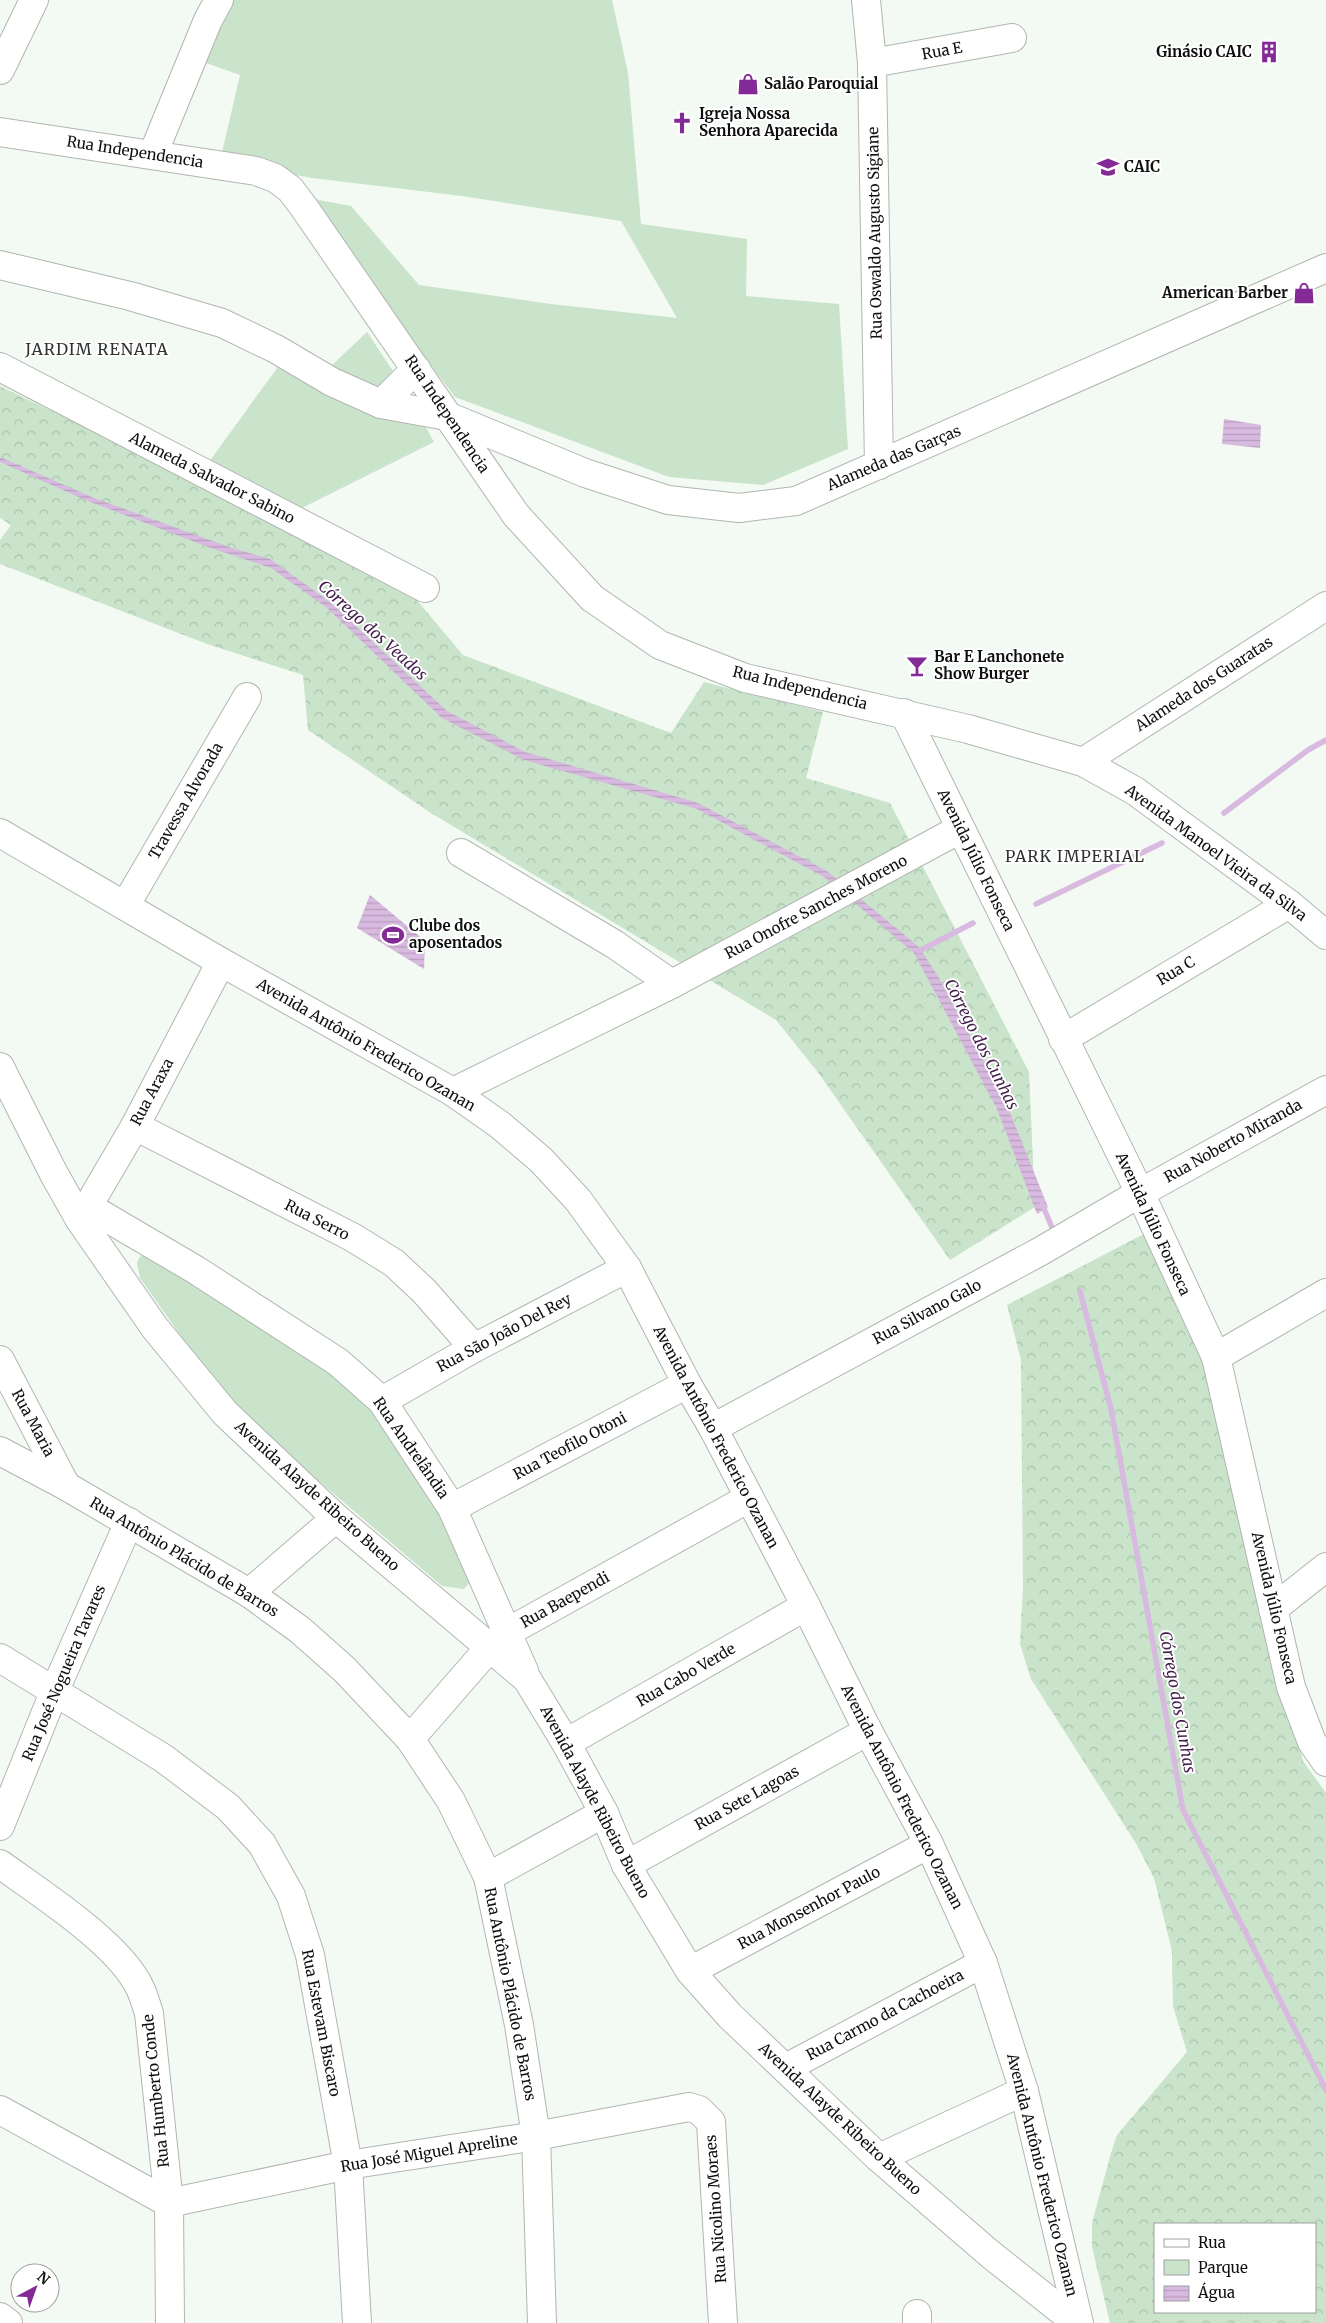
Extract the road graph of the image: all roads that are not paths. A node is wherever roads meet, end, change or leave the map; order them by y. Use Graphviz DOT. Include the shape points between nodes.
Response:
graph roads {
  1 [pos="34,0"];
  2 [pos="219,0"];
  3 [pos="866,0"];
  4 [pos="1012,38"];
  5 [pos="872,63"];
  6 [pos="0,70"];
  7 [pos="0,132"];
  8 [pos="153,154"];
  9 [pos="0,264"];
  10 [pos="1326,268"];
  11 [pos="0,367"];
  12 [pos="416,369"];
  13 [pos="382,404"];
  14 [pos="447,416"];
  15 [pos="880,465"];
  16 [pos="425,588"];
  17 [pos="1326,606"];
  18 [pos="247,697"];
  19 [pos="904,713"];
  20 [pos="1083,762"];
  21 [pos="960,829"];
  22 [pos="0,834"];
  23 [pos="461,853"];
  24 [pos="1289,904"];
  25 [pos="125,906"];
  26 [pos="1326,935"];
  27 [pos="221,962"];
  28 [pos="672,984"];
  29 [pos="1063,1039"];
  30 [pos="0,1067"];
  31 [pos="1326,1090"];
  32 [pos="453,1092"];
  33 [pos="135,1126"];
  34 [pos="1140,1193"];
  35 [pos="84,1213"];
  36 [pos="627,1268"];
  37 [pos="1326,1293"];
  38 [pos="474,1348"];
  39 [pos="1216,1357"];
  40 [pos="0,1360"];
  41 [pos="688,1384"];
  42 [pos="382,1401"];
  43 [pos="713,1428"];
  44 [pos="0,1451"];
  45 [pos="66,1486"];
  46 [pos="749,1498"];
  47 [pos="452,1508"];
  48 [pos="336,1518"];
  49 [pos="130,1522"];
  50 [pos="1326,1567"];
  51 [pos="249,1593"];
  52 [pos="806,1606"];
  53 [pos="1273,1609"];
  54 [pos="498,1640"];
  55 [pos="0,1658"];
  56 [pos="55,1690"];
  57 [pos="868,1732"];
  58 [pos="410,1739"];
  59 [pos="566,1743"];
  60 [pos="1321,1745"];
  61 [pos="604,1813"];
  62 [pos="0,1826"];
  63 [pos="929,1844"];
  64 [pos="0,1864"];
  65 [pos="626,1865"];
  66 [pos="488,1877"];
  67 [pos="983,1963"];
  68 [pos="690,1971"];
  69 [pos="786,2068"];
  70 [pos="1024,2091"];
  71 [pos="689,2106"];
  72 [pos="0,2110"];
  73 [pos="536,2136"];
  74 [pos="879,2158"];
  75 [pos="348,2165"];
  76 [pos="169,2203"];
  77 [pos="0,2317"];
  78 [pos="8,2323"];
  79 [pos="170,2323"];
  80 [pos="357,2323"];
  81 [pos="542,2323"];
  82 [pos="723,2323"];
  83 [pos="1078,2323"];
  1 -- 6 [label="street"];
  2 -- 8 [label="street"];
  3 -- 5 [label="street, Rua Oswaldo Augusto Sigiane"];
  4 -- 5 [label="street, Rua E"];
  5 -- 15 [label="street, Rua Oswaldo Augusto Sigiane"];
  7 -- 8 [label="street, Rua Independencia"];
  8 -- 12 [label="street, Rua Independencia" via="256,171 275,178 290,189"];
  9 -- 13 [label="street, Alameda das Garças" via="222,323 276,349 332,382"];
  10 -- 15 [label="street, Alameda das Garças"];
  11 -- 16 [label="street, Alameda Salvador Sabino"];
  12 -- 13 [label="street"];
  12 -- 14 [label="street, Rua Independencia"];
  13 -- 14 [label="street, Alameda das Garças"];
  14 -- 15 [label="street, Alameda das Garças" via="585,473 668,500 739,508 796,501"];
  14 -- 19 [label="street, Rua Independencia" via="516,515 592,598 660,645 745,678"];
  17 -- 20 [label="street, Alameda dos Guaratas"];
  18 -- 25 [label="street, Travessa Alvorada"];
  19 -- 20 [label="street, Avenida Manoel Vieira da Silva"];
  19 -- 21 [label="street, Avenida Júlio Fonseca"];
  20 -- 24 [label="street, Avenida Manoel Vieira da Silva" via="1136,791"];
  21 -- 28 [label="street, Rua Onofre Sanches Moreno"];
  21 -- 29 [label="street, Avenida Júlio Fonseca"];
  22 -- 25 [label="street, Avenida Antônio Frederico Ozanan"];
  23 -- 28 [label="street" via="614,944"];
  24 -- 26 [label="street, Avenida Manoel Vieira da Silva"];
  24 -- 29 [label="street, Rua C"];
  25 -- 27 [label="street, Avenida Antônio Frederico Ozanan"];
  27 -- 32 [label="street, Avenida Antônio Frederico Ozanan"];
  27 -- 33 [label="street, Rua Araxa"];
  28 -- 32 [label="street, Rua Onofre Sanches Moreno"];
  29 -- 34 [label="street, Avenida Júlio Fonseca"];
  30 -- 35 [label="street, Avenida Alayde Ribeiro Bueno" via="54,1174"];
  31 -- 34 [label="street, Rua Noberto Miranda"];
  32 -- 36 [label="street, Avenida Antônio Frederico Ozanan" via="500,1125 541,1160 578,1200"];
  33 -- 35 [label="street, Rua Araxa"];
  33 -- 38 [label="street, Rua Serro" via="352,1237 394,1263 424,1291"];
  34 -- 39 [label="street, Avenida Júlio Fonseca"];
  34 -- 43 [label="street, Rua Silvano Galo" via="1041,1251"];
  35 -- 42 [label="street, Rua Andrelândia" via="196,1270 338,1362"];
  35 -- 48 [label="street, Avenida Alayde Ribeiro Bueno" via="155,1328 225,1413"];
  36 -- 38 [label="street, Rua São João Del Rey"];
  36 -- 41 [label="street, Avenida Antônio Frederico Ozanan"];
  37 -- 39 [label="street"];
  38 -- 42 [label="street, Rua São João Del Rey"];
  39 -- 53 [label="street, Avenida Júlio Fonseca"];
  40 -- 45 [label="street, Rua Maria"];
  41 -- 43 [label="street, Avenida Antônio Frederico Ozanan"];
  41 -- 47 [label="street, Rua Teofilo Otoni"];
  42 -- 47 [label="street, Rua Andrelândia"];
  43 -- 46 [label="street, Avenida Antônio Frederico Ozanan"];
  44 -- 45 [label="street, Rua Antônio Plácido de Barros"];
  45 -- 49 [label="street, Rua Antônio Plácido de Barros"];
  46 -- 52 [label="street, Avenida Antônio Frederico Ozanan"];
  46 -- 54 [label="street, Rua Baependi"];
  47 -- 54 [label="street, Rua Andrelândia"];
  48 -- 51 [label="street"];
  48 -- 54 [label="street, Avenida Alayde Ribeiro Bueno"];
  49 -- 51 [label="street, Rua Antônio Plácido de Barros"];
  49 -- 56 [label="street, Rua José Nogueira Tavares"];
  50 -- 53 [label="street"];
  51 -- 58 [label="street, Rua Antônio Plácido de Barros" via="300,1630 344,1669"];
  52 -- 57 [label="street, Avenida Antônio Frederico Ozanan"];
  52 -- 59 [label="street, Rua Cabo Verde"];
  53 -- 60 [label="street, Avenida Júlio Fonseca" via="1291,1687"];
  54 -- 58 [label="street, Rua Baependi"];
  54 -- 59 [label="street, Avenida Alayde Ribeiro Bueno" via="527,1679"];
  55 -- 56 [label="street, Rua Estevam Biscaro"];
  56 -- 62 [label="street, Rua José Nogueira Tavares"];
  56 -- 75 [label="street, Rua Estevam Biscaro" via="163,1758 228,1807 262,1844 291,1896 310,1955"];
  57 -- 63 [label="street, Avenida Antônio Frederico Ozanan"];
  57 -- 65 [label="street, Rua Sete Lagoas"];
  58 -- 66 [label="street, Rua Antônio Plácido de Barros" via="451,1801"];
  59 -- 61 [label="street, Avenida Alayde Ribeiro Bueno"];
  61 -- 65 [label="street, Avenida Alayde Ribeiro Bueno"];
  61 -- 66 [label="street"];
  63 -- 67 [label="street, Avenida Antônio Frederico Ozanan"];
  63 -- 68 [label="street, Rua Monsenhor Paulo"];
  64 -- 76 [label="street, Rua Humberto Conde" via="76,1920 121,1960 140,1987 149,2013"];
  65 -- 68 [label="street, Avenida Alayde Ribeiro Bueno"];
  66 -- 73 [label="street, Rua Antônio Plácido de Barros" via="519,2025"];
  67 -- 69 [label="street, Rua Carmo da Cachoeira"];
  67 -- 70 [label="street, Avenida Antônio Frederico Ozanan"];
  68 -- 69 [label="street, Avenida Alayde Ribeiro Bueno" via="730,2016"];
  69 -- 74 [label="street, Avenida Alayde Ribeiro Bueno"];
  70 -- 74 [label="street"];
  70 -- 83 [label="street, Avenida Antônio Frederico Ozanan"];
  71 -- 73 [label="street, Rua José Miguel Apreline"];
  71 -- 82 [label="street, Rua Nicolino Moraes" via="711,2122"];
  72 -- 76 [label="street"];
  73 -- 75 [label="street, Rua José Miguel Apreline"];
  73 -- 81 [label="street, Rua Antônio Plácido de Barros"];
  74 -- 83 [label="street, Avenida Alayde Ribeiro Bueno" via="990,2254"];
  75 -- 76 [label="street, Rua José Miguel Apreline"];
  75 -- 80 [label="street, Rua Estevam Biscaro"];
  76 -- 79 [label="street, Rua Humberto Conde"];
  77 -- 78 [label="street"];
}
